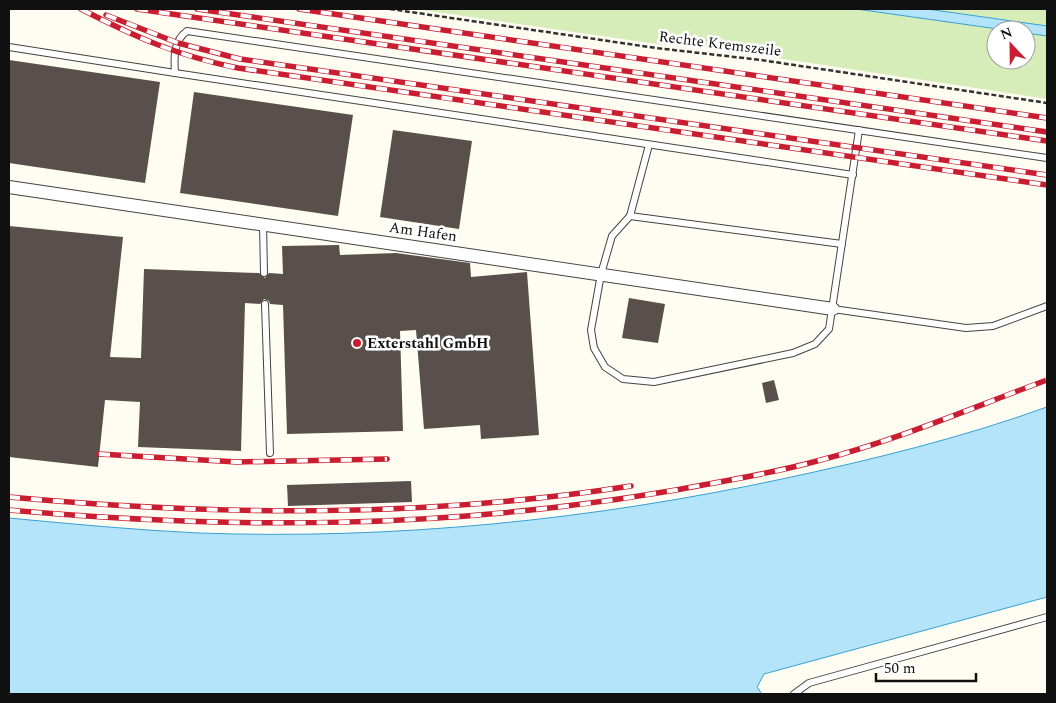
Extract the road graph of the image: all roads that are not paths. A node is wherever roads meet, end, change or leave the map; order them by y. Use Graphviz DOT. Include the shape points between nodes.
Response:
graph roads {
  1 [pos="9,47"];
  2 [pos="175,73"];
  3 [pos="859,130"];
  4 [pos="648,144"];
  5 [pos="1047,158"];
  6 [pos="853,175"];
  7 [pos="9,187"];
  8 [pos="630,216"];
  9 [pos="263,224"];
  10 [pos="842,244"];
  11 [pos="264,273"];
  12 [pos="600,274"];
  13 [pos="265,304"];
  14 [pos="1047,306"];
  15 [pos="832,309"];
  16 [pos="270,452"];
  17 [pos="1047,617"];
  18 [pos="794,694"];
  1 -- 2 [label="lane"];
  2 -- 3 [label="lane" via="174,52 181,35 187,31"];
  2 -- 4 [label="lane"];
  3 -- 5 [label="lane"];
  3 -- 6 [label="lane"];
  4 -- 6 [label="lane"];
  4 -- 8 [label="lane"];
  6 -- 10 [label="lane"];
  7 -- 9 [label="street, Am Hafen"];
  8 -- 10 [label="lane"];
  8 -- 12 [label="lane" via="612,236"];
  9 -- 11 [label="lane"];
  9 -- 12 [label="street, Am Hafen"];
  10 -- 15 [label="lane"];
  12 -- 15 [label="street, Am Hafen"];
  12 -- 15 [label="lane" via="591,330 594,348 604,367 623,379 654,382 793,354 815,344 829,329"];
  13 -- 16 [label="lane"];
  14 -- 15 [label="lane" via="980,328"];
  17 -- 18 [label="lane" via="809,683"];
}
